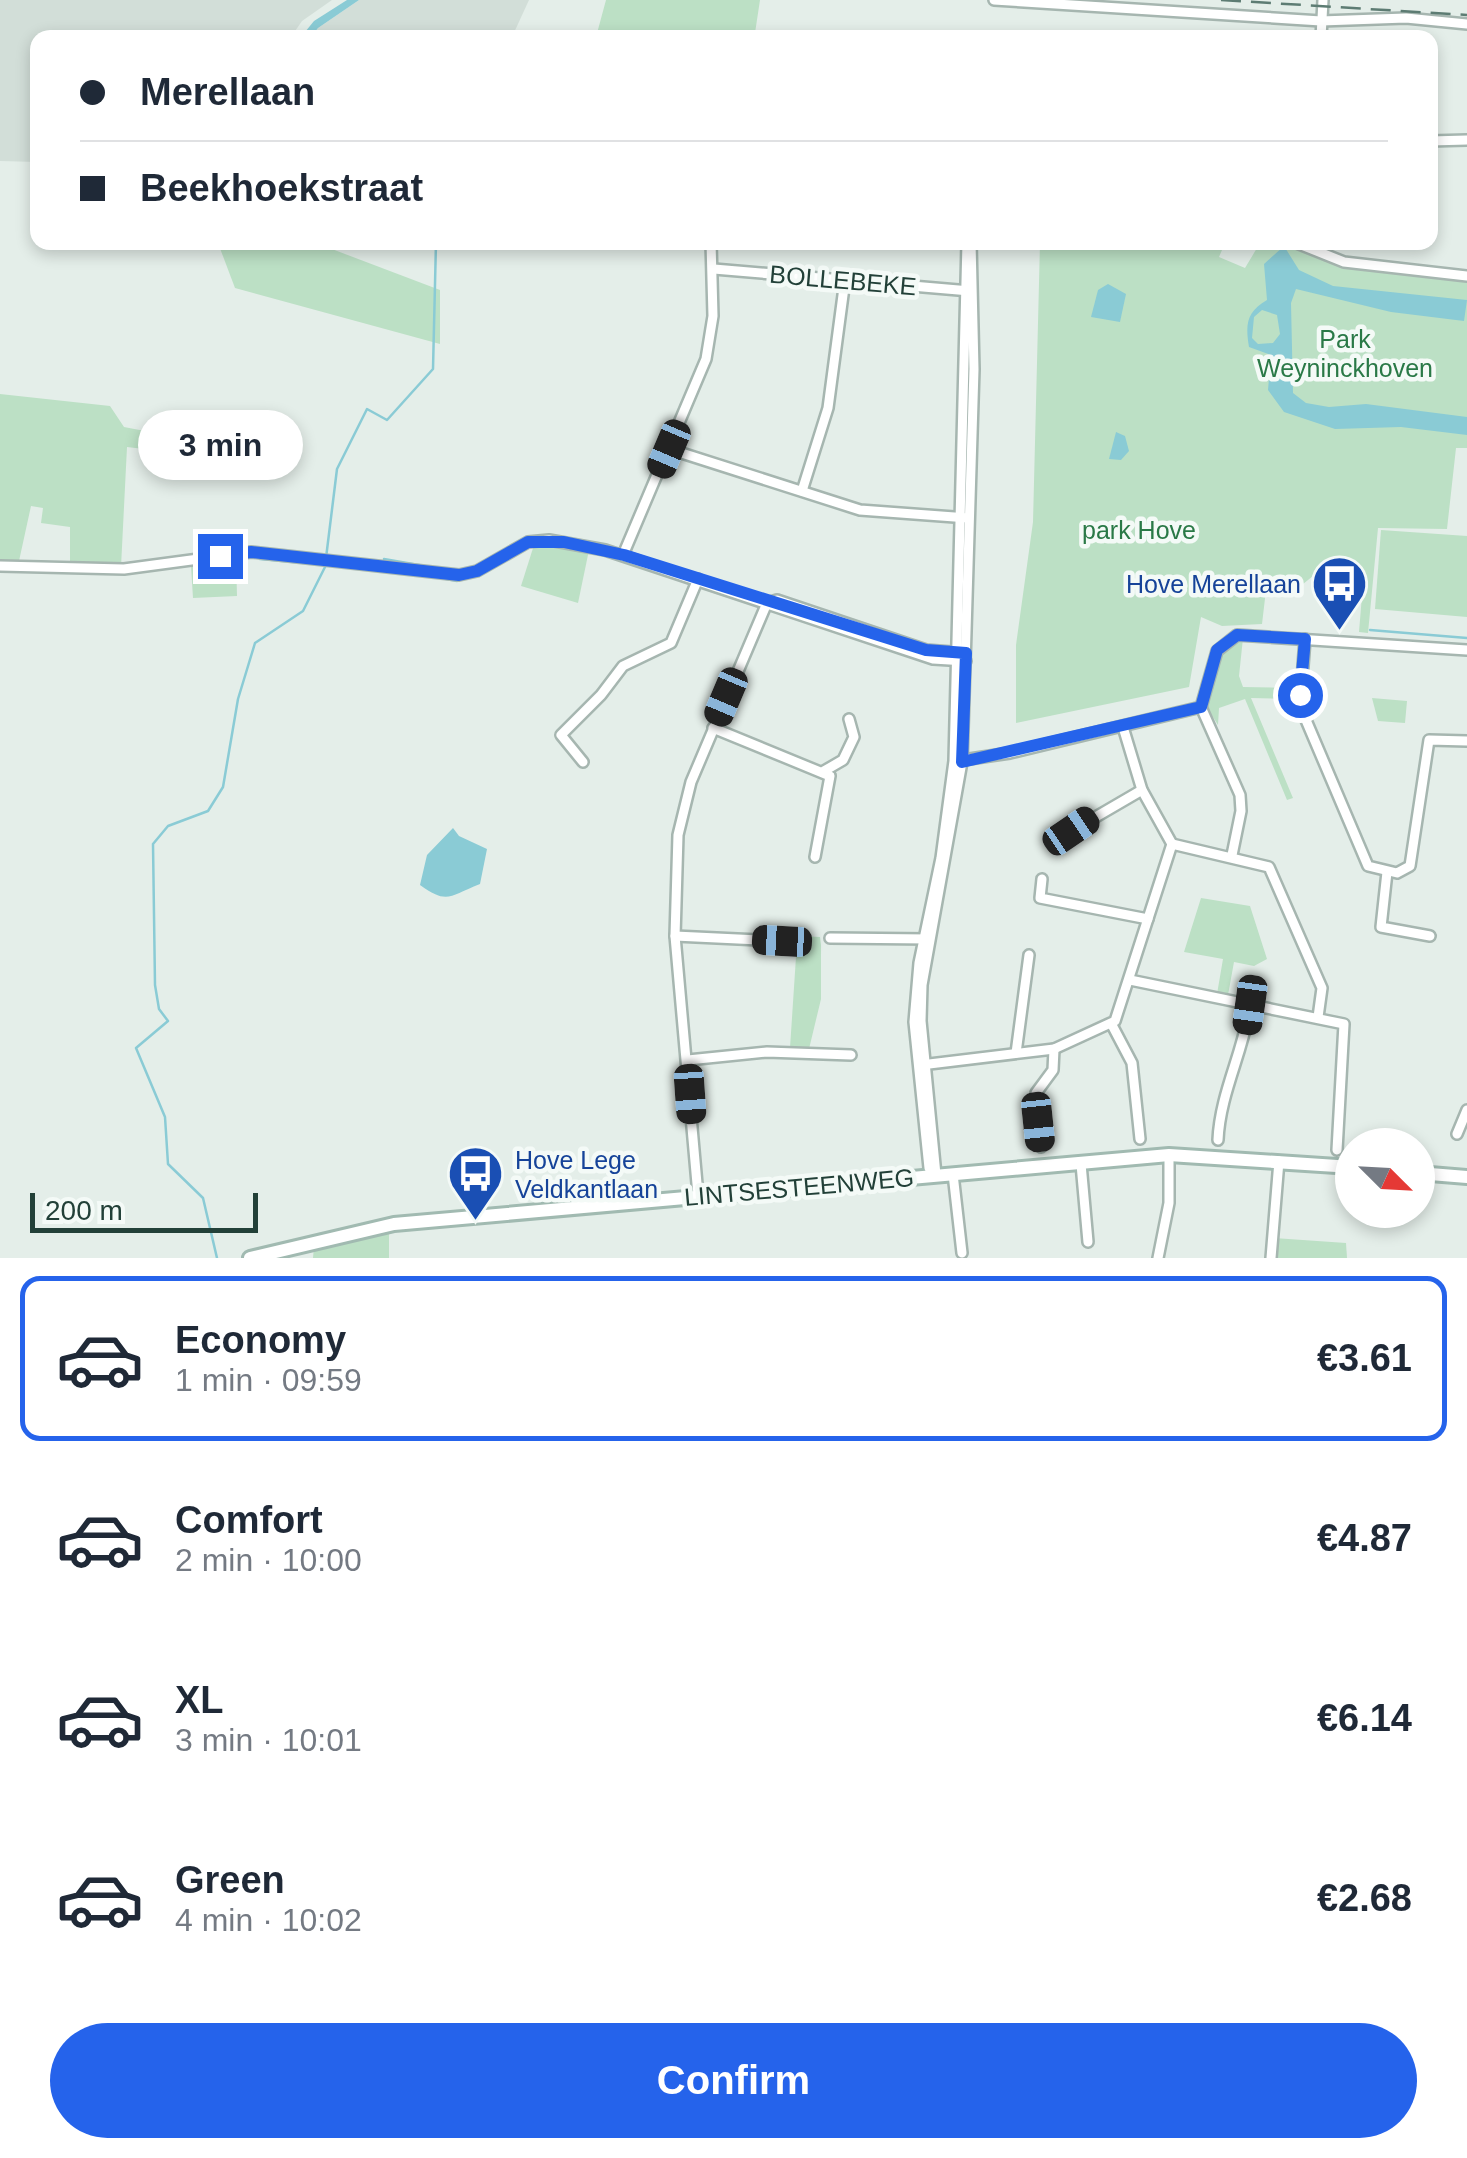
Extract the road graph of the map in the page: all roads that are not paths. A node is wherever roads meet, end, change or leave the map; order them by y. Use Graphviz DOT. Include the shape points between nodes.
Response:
graph roads {
  1 [pos="994,0"];
  2 [pos="1323,0"];
  3 [pos="1014,2"];
  4 [pos="1322,21"];
  5 [pos="1467,24"];
  6 [pos="1321,30"];
  7 [pos="1467,140"];
  8 [pos="1438,141"];
  9 [pos="712,250"];
  10 [pos="969,250"];
  11 [pos="1314,250"];
  12 [pos="714,269"];
  13 [pos="1467,276"];
  14 [pos="845,280"];
  15 [pos="970,291"];
  16 [pos="669,449"];
  17 [pos="802,491"];
  18 [pos="967,518"];
  19 [pos="624,555"];
  20 [pos="0,566"];
  21 [pos="698,580"];
  22 [pos="766,603"];
  23 [pos="1305,639"];
  24 [pos="1467,650"];
  25 [pos="962,657"];
  26 [pos="1201,707"];
  27 [pos="850,719"];
  28 [pos="1123,727"];
  29 [pos="713,728"];
  30 [pos="1467,741"];
  31 [pos="958,761"];
  32 [pos="583,762"];
  33 [pos="824,771"];
  34 [pos="1142,790"];
  35 [pos="1051,843"];
  36 [pos="1172,844"];
  37 [pos="1232,854"];
  38 [pos="815,857"];
  39 [pos="1387,872"];
  40 [pos="1042,878"];
  41 [pos="1148,919"];
  42 [pos="675,936"];
  43 [pos="1430,936"];
  44 [pos="830,938"];
  45 [pos="928,939"];
  46 [pos="782,941"];
  47 [pos="1030,955"];
  48 [pos="1130,980"];
  49 [pos="1250,1005"];
  50 [pos="1318,1017"];
  51 [pos="1112,1025"];
  52 [pos="1054,1049"];
  53 [pos="1016,1053"];
  54 [pos="851,1055"];
  55 [pos="688,1060"];
  56 [pos="922,1065"];
  57 [pos="1467,1110"];
  58 [pos="1338,1128"];
  59 [pos="1457,1134"];
  60 [pos="1140,1139"];
  61 [pos="1218,1140"];
  62 [pos="1041,1147"];
  63 [pos="1169,1155"];
  64 [pos="1280,1161"];
  65 [pos="1081,1164"];
  66 [pos="1335,1166"];
  67 [pos="953,1174"];
  68 [pos="1435,1174"];
  69 [pos="933,1176"];
  70 [pos="1467,1177"];
  71 [pos="698,1195"];
  72 [pos="1088,1242"];
  73 [pos="962,1253"];
  74 [pos="250,1258"];
  75 [pos="1158,1258"];
  76 [pos="1272,1258"];
  1 -- 3 [label="street"];
  2 -- 4 [label="street"];
  3 -- 4 [label="street"];
  4 -- 5 [label="street"];
  4 -- 6 [label="street"];
  7 -- 8 [label="street"];
  9 -- 12 [label="street"];
  10 -- 15 [label="street"];
  11 -- 13 [label="street" via="1344,262"];
  12 -- 14 [label="street, BOLLEBEKE"];
  12 -- 16 [label="street" via="709,349"];
  14 -- 15 [label="street, BOLLEBEKE"];
  14 -- 17 [label="street" via="828,408"];
  15 -- 18 [label="street"];
  16 -- 17 [label="street"];
  16 -- 19 [label="street"];
  17 -- 18 [label="street" via="878,514"];
  18 -- 25 [label="street"];
  19 -- 20 [label="street" via="528,542 459,575 251,552 124,569"];
  19 -- 21 [label="street"];
  21 -- 22 [label="street"];
  21 -- 32 [label="street" via="672,643 623,666 562,734"];
  22 -- 25 [label="street" via="933,659"];
  22 -- 29 [label="street"];
  23 -- 24 [label="street"];
  23 -- 26 [label="street" via="1253,634 1226,640"];
  23 -- 39 [label="street" via="1300,706 1363,860"];
  25 -- 31 [label="street"];
  26 -- 28 [label="street"];
  26 -- 37 [label="street" via="1240,794"];
  27 -- 33 [label="street" via="854,737 843,760"];
  28 -- 31 [label="street"];
  28 -- 34 [label="street"];
  29 -- 33 [label="street"];
  29 -- 42 [label="street" via="678,835"];
  30 -- 39 [label="street" via="1430,738 1410,866"];
  31 -- 45 [label="street"];
  33 -- 38 [label="street" via="832,783"];
  34 -- 35 [label="street"];
  34 -- 36 [label="street"];
  36 -- 37 [label="street"];
  36 -- 41 [label="street"];
  37 -- 50 [label="street" via="1272,872 1322,988"];
  39 -- 43 [label="street" via="1381,926"];
  40 -- 41 [label="street" via="1040,898"];
  41 -- 48 [label="street"];
  42 -- 46 [label="street"];
  42 -- 55 [label="street"];
  44 -- 45 [label="street"];
  45 -- 56 [label="street"];
  47 -- 53 [label="street"];
  48 -- 49 [label="street"];
  48 -- 51 [label="street"];
  49 -- 50 [label="street"];
  49 -- 61 [label="street"];
  50 -- 58 [label="street" via="1345,1029"];
  51 -- 52 [label="street"];
  51 -- 60 [label="street" via="1132,1063"];
  52 -- 53 [label="street"];
  52 -- 62 [label="street" via="1053,1070 1036,1093"];
  53 -- 56 [label="street"];
  54 -- 55 [label="street" via="767,1052"];
  55 -- 71 [label="street"];
  56 -- 69 [label="street"];
  57 -- 59 [label="street"];
  63 -- 64 [label="street, LINTSESTEENWEG"];
  63 -- 65 [label="street, LINTSESTEENWEG"];
  63 -- 75 [label="street" via="1169,1203"];
  64 -- 66 [label="street, LINTSESTEENWEG"];
  64 -- 76 [label="street"];
  65 -- 67 [label="street, LINTSESTEENWEG"];
  65 -- 72 [label="street"];
  67 -- 69 [label="street, LINTSESTEENWEG"];
  67 -- 73 [label="street"];
  68 -- 70 [label="street"];
  69 -- 71 [label="street, LINTSESTEENWEG"];
  71 -- 74 [label="street, LINTSESTEENWEG" via="394,1224"];
}
